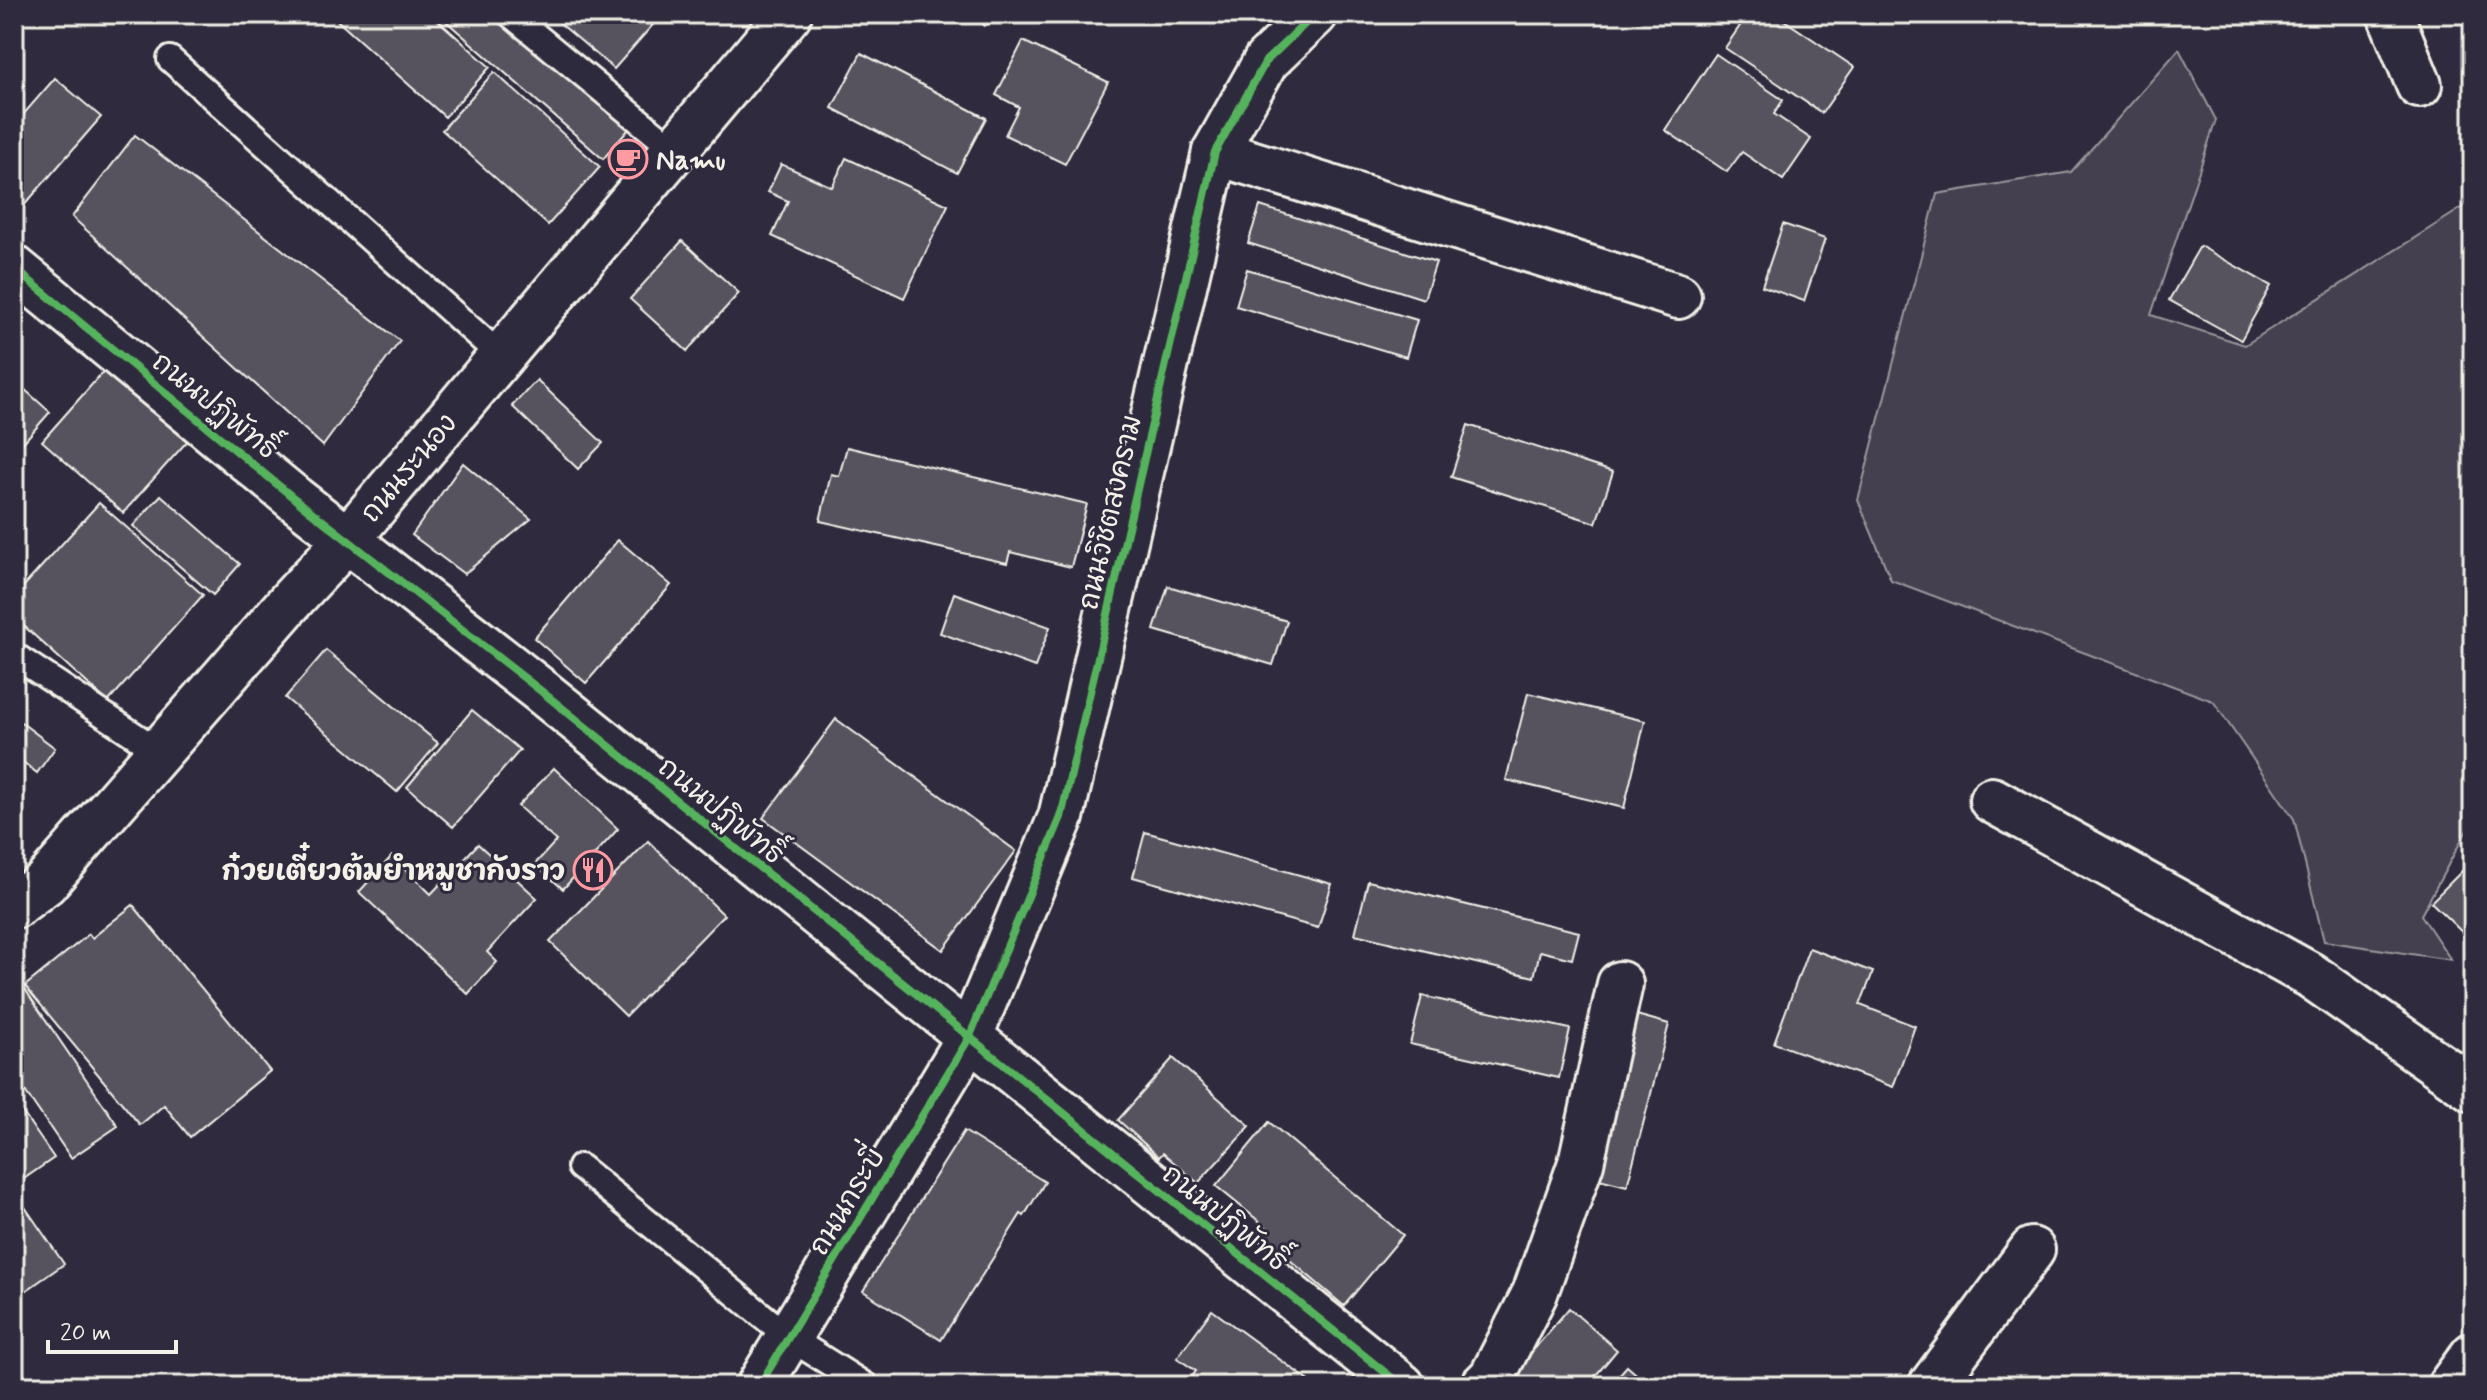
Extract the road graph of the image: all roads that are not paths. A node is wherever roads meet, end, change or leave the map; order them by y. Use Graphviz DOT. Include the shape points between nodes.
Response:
graph roads {
  1 [pos="510,14"];
  2 [pos="789,14"];
  3 [pos="1315,14"];
  4 [pos="2390,14"];
  5 [pos="170,59"];
  6 [pos="2419,85"];
  7 [pos="676,151"];
  8 [pos="1215,152"];
  9 [pos="14,268"];
  10 [pos="1678,296"];
  11 [pos="502,357"];
  12 [pos="347,540"];
  13 [pos="14,655"];
  14 [pos="160,752"];
  15 [pos="1992,800"];
  16 [pos="14,906"];
  17 [pos="1620,984"];
  18 [pos="969,1038"];
  19 [pos="2473,1089"];
  20 [pos="580,1167"];
  21 [pos="2032,1250"];
  22 [pos="790,1338"];
  23 [pos="2473,1355"];
  24 [pos="759,1386"];
  25 [pos="866,1386"];
  26 [pos="1402,1386"];
  27 [pos="1483,1386"];
  28 [pos="1931,1386"];
  29 [pos="2450,1386"];
  1 -- 7 [label="lane"];
  2 -- 7 [label="street, ถนนระนอง"];
  3 -- 8 [label="street, ถนนวิชิตสงคราม" via="1266,61"];
  4 -- 6 [label="street"];
  5 -- 11 [label="lane"];
  7 -- 11 [label="street, ถนนระนอง"];
  8 -- 10 [label="street"];
  8 -- 18 [label="street, ถนนวิชิตสงคราม" via="1061,817"];
  9 -- 12 [label="street, ถนนปฏิพัทธิ์"];
  11 -- 12 [label="street, ถนนระนอง"];
  12 -- 14 [label="street, ถนนระนอง"];
  12 -- 18 [label="street, ถนนปฏิพัทธิ์"];
  13 -- 14 [label="lane"];
  14 -- 16 [label="street, ถนนระนอง" via="45,883"];
  15 -- 19 [label="street" via="2310,975"];
  17 -- 27 [label="street" via="1581,1163 1535,1293"];
  18 -- 22 [label="street, ถนนกระบี่"];
  18 -- 26 [label="street, ถนนปฏิพัทธิ์"];
  20 -- 22 [label="lane"];
  21 -- 28 [label="street"];
  22 -- 24 [label="street, ถนนกระบี่"];
  22 -- 25 [label="lane"];
  23 -- 29 [label="street"];
}
